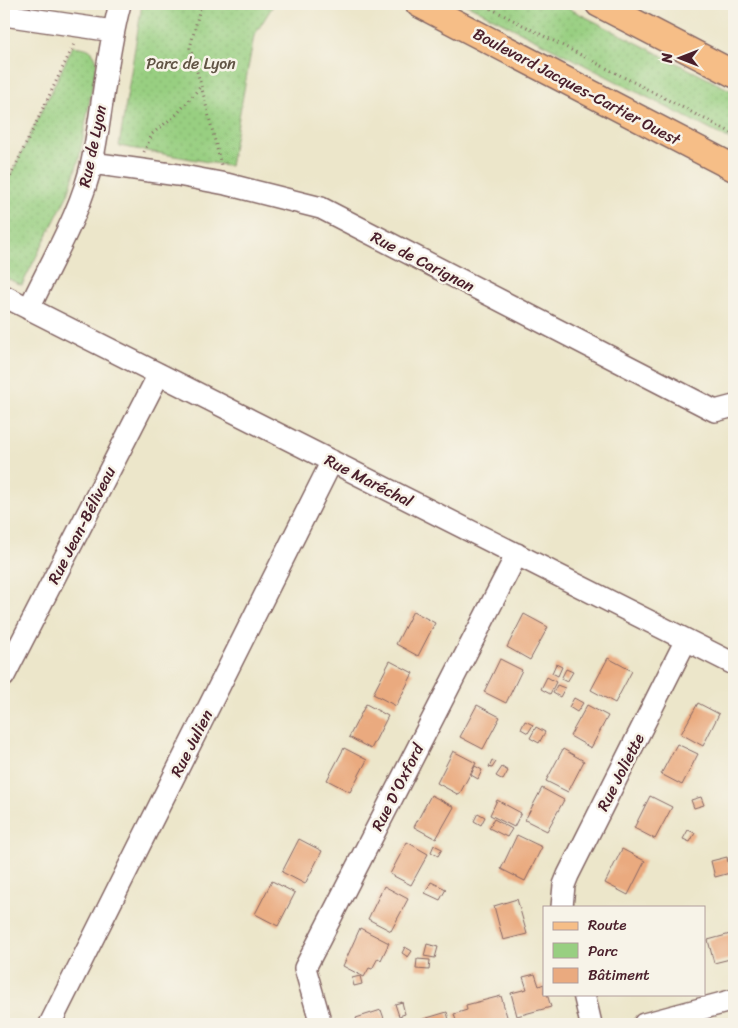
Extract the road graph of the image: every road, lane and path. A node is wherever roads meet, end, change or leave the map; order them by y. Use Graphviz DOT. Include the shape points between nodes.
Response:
graph roads {
  1 [pos="120,4"];
  2 [pos="201,4"];
  3 [pos="419,4"];
  4 [pos="482,4"];
  5 [pos="599,4"];
  6 [pos="4,15"];
  7 [pos="83,25"];
  8 [pos="113,31"];
  9 [pos="734,74"];
  10 [pos="201,85"];
  11 [pos="734,134"];
  12 [pos="92,163"];
  13 [pos="734,168"];
  14 [pos="136,169"];
  15 [pos="226,184"];
  16 [pos="4,190"];
  17 [pos="4,296"];
  18 [pos="29,308"];
  19 [pos="159,374"];
  20 [pos="734,406"];
  21 [pos="332,461"];
  22 [pos="517,554"];
  23 [pos="686,640"];
  24 [pos="734,664"];
  25 [pos="4,676"];
  26 [pos="562,906"];
  27 [pos="584,996"];
  28 [pos="734,1000"];
  29 [pos="50,1024"];
  30 [pos="322,1024"];
  31 [pos="591,1024"];
  32 [pos="644,1024"];
  1 -- 8 [label="street, Rue de Lyon"];
  2 -- 10 [label="path" via="190,48"];
  3 -- 13 [label="main road, Boulevard Jacques-Cartier Ouest"];
  4 -- 11 [label="path, Boulevard Jacques-Cartier Ouest"];
  5 -- 9 [label="main road"];
  6 -- 7 [label="street"];
  7 -- 8 [label="street"];
  7 -- 16 [label="path"];
  8 -- 12 [label="street, Rue de Lyon"];
  10 -- 14 [label="path" via="178,113 152,134"];
  10 -- 15 [label="path"];
  12 -- 14 [label="street, Rue de Carignan"];
  12 -- 18 [label="street, Rue de Lyon" via="76,211"];
  14 -- 15 [label="street, Rue de Carignan"];
  15 -- 20 [label="street, Rue de Carignan" via="321,208 715,412"];
  17 -- 18 [label="street, Rue Maréchal"];
  18 -- 19 [label="street, Rue Maréchal"];
  19 -- 21 [label="street, Rue Maréchal"];
  19 -- 25 [label="street, Rue Jean-Béliveau"];
  21 -- 22 [label="street, Rue Maréchal"];
  21 -- 29 [label="street, Rue Julien"];
  22 -- 23 [label="street, Rue Maréchal"];
  22 -- 30 [label="street, Rue D'Oxford" via="305,968"];
  23 -- 24 [label="street, Rue Maréchal"];
  23 -- 26 [label="street, Rue Joliette" via="568,875"];
  27 -- 31 [label="street"];
  28 -- 32 [label="street"];
}
